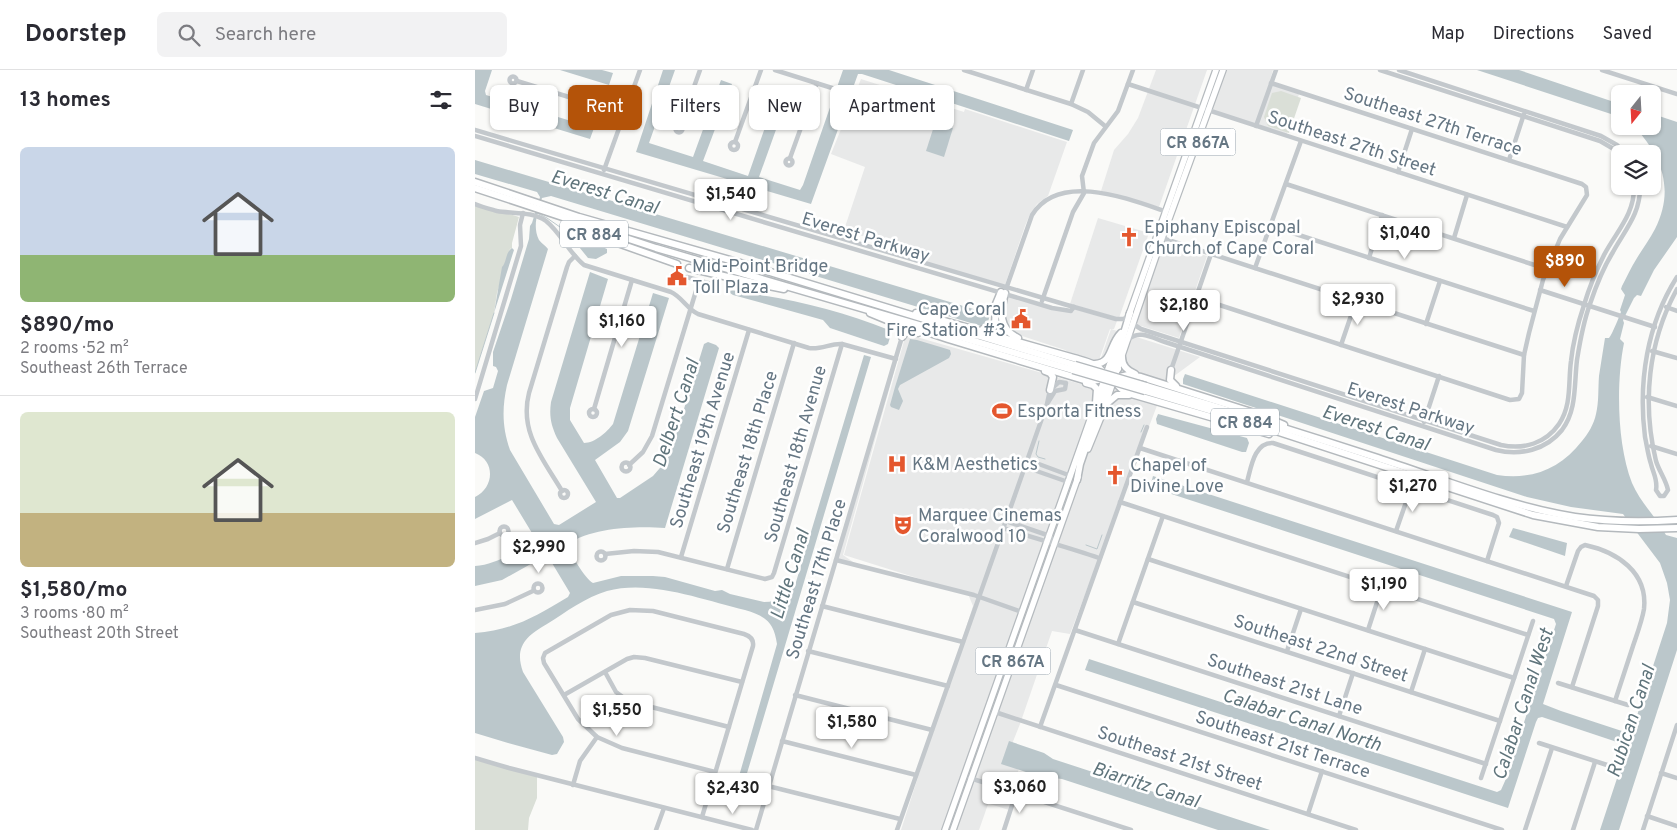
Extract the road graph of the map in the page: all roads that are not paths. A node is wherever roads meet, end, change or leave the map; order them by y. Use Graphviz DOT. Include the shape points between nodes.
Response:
graph roads {
  1 [pos="639,70"];
  2 [pos="700,70"];
  3 [pos="761,70"];
  4 [pos="775,70"];
  5 [pos="965,70"];
  6 [pos="1033,70"];
  7 [pos="1083,70"];
  8 [pos="1133,70"];
  9 [pos="1216,70"];
  10 [pos="1223,70"];
  11 [pos="1276,70"];
  12 [pos="1380,70"];
  13 [pos="1399,70"];
  14 [pos="1602,70"];
  15 [pos="982,73"];
  16 [pos="517,81"];
  17 [pos="817,83"];
  18 [pos="1271,83"];
  19 [pos="1128,84"];
  20 [pos="634,85"];
  21 [pos="695,85"];
  22 [pos="830,87"];
  23 [pos="1026,90"];
  24 [pos="1677,94"];
  25 [pos="568,97"];
  26 [pos="1071,104"];
  27 [pos="1205,110"];
  28 [pos="1524,114"];
  29 [pos="1105,126"];
  30 [pos="1256,126"];
  31 [pos="1412,129"];
  32 [pos="475,130"];
  33 [pos="618,130"];
  34 [pos="475,136"];
  35 [pos="1601,138"];
  36 [pos="500,140"];
  37 [pos="1301,141"];
  38 [pos="735,142"];
  39 [pos="1617,145"];
  40 [pos="1611,147"];
  41 [pos="790,158"];
  42 [pos="1509,160"];
  43 [pos="603,171"];
  44 [pos="1398,172"];
  45 [pos="475,182"];
  46 [pos="1286,184"];
  47 [pos="475,188"];
  48 [pos="1084,192"];
  49 [pos="1467,195"];
  50 [pos="1634,195"];
  51 [pos="1640,195"];
  52 [pos="475,204"];
  53 [pos="534,205"];
  54 [pos="543,208"];
  55 [pos="1165,211"];
  56 [pos="523,213"];
  57 [pos="1172,213"];
  58 [pos="1383,215"];
  59 [pos="1271,226"];
  60 [pos="1567,227"];
  61 [pos="1162,238"];
  62 [pos="1454,238"];
  63 [pos="1211,254"];
  64 [pos="575,256"];
  65 [pos="1369,258"];
  66 [pos="677,264"];
  67 [pos="689,268"];
  68 [pos="1255,268"];
  69 [pos="1547,269"];
  70 [pos="687,277"];
  71 [pos="1677,277"];
  72 [pos="632,280"];
  73 [pos="699,281"];
  74 [pos="1440,281"];
  75 [pos="711,284"];
  76 [pos="1677,289"];
  77 [pos="1540,290"];
  78 [pos="1004,291"];
  79 [pos="822,297"];
  80 [pos="1195,297"];
  81 [pos="1043,298"];
  82 [pos="1356,301"];
  83 [pos="871,303"];
  84 [pos="1041,304"];
  85 [pos="852,305"];
  86 [pos="1587,305"];
  87 [pos="1665,306"];
  88 [pos="1074,307"];
  89 [pos="690,309"];
  90 [pos="1677,310"];
  91 [pos="867,311"];
  92 [pos="1534,311"];
  93 [pos="1129,315"];
  94 [pos="956,324"];
  95 [pos="1133,324"];
  96 [pos="1426,324"];
  97 [pos="1654,326"];
  98 [pos="749,330"];
  99 [pos="1659,330"];
  100 [pos="1121,333"];
  101 [pos="902,337"];
  102 [pos="1128,341"];
  103 [pos="794,343"];
  104 [pos="1179,343"];
  105 [pos="842,344"];
  106 [pos="1341,344"];
  107 [pos="1648,350"];
  108 [pos="987,351"];
  109 [pos="1654,351"];
  110 [pos="1524,355"];
  111 [pos="1122,357"];
  112 [pos="1677,358"];
  113 [pos="895,359"];
  114 [pos="1014,359"];
  115 [pos="1091,363"];
  116 [pos="1075,366"];
  117 [pos="1171,370"];
  118 [pos="1054,371"];
  119 [pos="1439,376"];
  120 [pos="1110,378"];
  121 [pos="1290,380"];
  122 [pos="1147,383"];
  123 [pos="1051,390"];
  124 [pos="1182,390"];
  125 [pos="1569,390"];
  126 [pos="1575,391"];
  127 [pos="1643,396"];
  128 [pos="1649,397"];
  129 [pos="1147,398"];
  130 [pos="475,399"];
  131 [pos="1096,403"];
  132 [pos="1047,404"];
  133 [pos="1105,405"];
  134 [pos="1677,406"];
  135 [pos="594,409"];
  136 [pos="1425,420"];
  137 [pos="1423,426"];
  138 [pos="1147,427"];
  139 [pos="1330,442"];
  140 [pos="1647,446"];
  141 [pos="1653,446"];
  142 [pos="1140,448"];
  143 [pos="1677,454"];
  144 [pos="1345,455"];
  145 [pos="1028,460"];
  146 [pos="629,465"];
  147 [pos="1025,467"];
  148 [pos="1074,478"];
  149 [pos="1068,482"];
  150 [pos="1247,482"];
  151 [pos="1411,488"];
  152 [pos="562,491"];
  153 [pos="1121,502"];
  154 [pos="1163,516"];
  155 [pos="1006,520"];
  156 [pos="1677,520"];
  157 [pos="1667,525"];
  158 [pos="1003,528"];
  159 [pos="1677,528"];
  160 [pos="1396,531"];
  161 [pos="499,533"];
  162 [pos="1048,539"];
  163 [pos="475,543"];
  164 [pos="1055,543"];
  165 [pos="605,554"];
  166 [pos="681,557"];
  167 [pos="1099,558"];
  168 [pos="1148,559"];
  169 [pos="836,560"];
  170 [pos="1487,561"];
  171 [pos="727,569"];
  172 [pos="1566,586"];
  173 [pos="1381,587"];
  174 [pos="533,591"];
  175 [pos="979,597"];
  176 [pos="1133,602"];
  177 [pos="822,606"];
  178 [pos="1301,609"];
  179 [pos="475,610"];
  180 [pos="1023,612"];
  181 [pos="1533,621"];
  182 [pos="1075,630"];
  183 [pos="1367,630"];
  184 [pos="1528,635"];
  185 [pos="963,642"];
  186 [pos="1118,644"];
  187 [pos="1017,648"];
  188 [pos="1425,649"];
  189 [pos="809,651"];
  190 [pos="1287,652"];
  191 [pos="605,672"];
  192 [pos="1353,673"];
  193 [pos="1000,676"];
  194 [pos="1514,678"];
  195 [pos="742,682"];
  196 [pos="1559,683"];
  197 [pos="1056,685"];
  198 [pos="948,686"];
  199 [pos="1571,687"];
  200 [pos="1411,692"];
  201 [pos="564,695"];
  202 [pos="795,696"];
  203 [pos="1615,701"];
  204 [pos="1628,705"];
  205 [pos="995,712"];
  206 [pos="1339,716"];
  207 [pos="1500,721"];
  208 [pos="729,727"];
  209 [pos="1040,727"];
  210 [pos="1677,729"];
  211 [pos="932,730"];
  212 [pos="597,737"];
  213 [pos="782,741"];
  214 [pos="1539,743"];
  215 [pos="1552,748"];
  216 [pos="475,758"];
  217 [pos="1595,762"];
  218 [pos="1486,764"];
  219 [pos="1607,765"];
  220 [pos="1322,771"];
  221 [pos="715,772"];
  222 [pos="1661,773"];
  223 [pos="916,775"];
  224 [pos="965,776"];
  225 [pos="971,778"];
  226 [pos="1481,778"];
  227 [pos="1677,778"];
  228 [pos="573,785"];
  229 [pos="768,786"];
  230 [pos="1016,793"];
  231 [pos="664,808"];
  232 [pos="1308,814"];
  233 [pos="1647,816"];
  234 [pos="702,817"];
  235 [pos="709,819"];
  236 [pos="900,819"];
  237 [pos="1677,826"];
  238 [pos="1489,828"];
  239 [pos="656,830"];
  240 [pos="741,830"];
  241 [pos="751,830"];
  242 [pos="756,830"];
  243 [pos="897,830"];
  244 [pos="945,830"];
  245 [pos="953,830"];
  246 [pos="1004,830"];
  247 [pos="1131,830"];
  248 [pos="1356,830"];
  249 [pos="1502,830"];
  250 [pos="1525,830"];
  251 [pos="1573,830"];
  252 [pos="1643,830"];
  1 -- 20 [label="street"];
  2 -- 21 [label="street"];
  3 -- 38 [label="street"];
  4 -- 17 [label="street"];
  5 -- 15 [label="street"];
  6 -- 23 [label="street"];
  7 -- 26 [label="street"];
  8 -- 19 [label="street"];
  9 -- 27 [label="main road, CR 867A"];
  10 -- 27 [label="main road, CR 867A"];
  11 -- 18 [label="street"];
  12 -- 28 [label="street"];
  13 -- 28 [label="street"];
  14 -- 24 [label="street"];
  15 -- 23 [label="street"];
  16 -- 25 [label="street"];
  17 -- 22 [label="street"];
  17 -- 41 [label="street"];
  18 -- 30 [label="street"];
  18 -- 31 [label="street, Southeast 27th Terrace"];
  19 -- 27 [label="street, Southeast 27th Street"];
  19 -- 29 [label="street" via="1118,111"];
  23 -- 26 [label="street"];
  26 -- 29 [label="street" via="1088,112"];
  27 -- 30 [label="street, Southeast 27th Street"];
  27 -- 55 [label="main road, CR 867A"];
  27 -- 57 [label="main road, CR 867A"];
  28 -- 35 [label="street"];
  28 -- 42 [label="street"];
  29 -- 48 [label="street" via="1094,143 1082,176"];
  30 -- 37 [label="street, Southeast 27th Street"];
  31 -- 42 [label="street, Southeast 27th Terrace"];
  31 -- 44 [label="street"];
  32 -- 36 [label="street, Everest Parkway"];
  33 -- 43 [label="street"];
  34 -- 36 [label="street, Everest Parkway"];
  35 -- 39 [label="street"];
  35 -- 40 [label="street"];
  36 -- 43 [label="street, Everest Parkway"];
  37 -- 44 [label="street, Southeast 27th Street"];
  37 -- 46 [label="street"];
  42 -- 60 [label="street, Southeast 27th Terrace" via="1586,187 1587,195"];
  43 -- 78 [label="street, Everest Parkway"];
  44 -- 49 [label="street, Southeast 27th Street"];
  45 -- 53 [label="highway, CR 884"];
  46 -- 58 [label="street"];
  46 -- 59 [label="street"];
  47 -- 53 [label="highway, CR 884"];
  48 -- 55 [label="street" via="1109,194"];
  48 -- 78 [label="street" via="1062,193 1042,202 1032,215"];
  48 -- 81 [label="street" via="1073,212"];
  49 -- 60 [label="street, Southeast 27th Street"];
  49 -- 62 [label="street"];
  50 -- 86 [label="street" via="1630,212 1601,262"];
  51 -- 86 [label="street" via="1635,214"];
  52 -- 56 [label="street" via="497,211"];
  53 -- 54 [label="highway, CR 884"];
  54 -- 66 [label="highway, CR 884" via="600,237"];
  54 -- 79 [label="highway" via="634,241"];
  54 -- 83 [label="highway, CR 884"];
  55 -- 57 [label="street"];
  55 -- 93 [label="main road, CR 867A"];
  56 -- 64 [label="street" via="549,224"];
  56 -- 130 [label="street" via="521,246"];
  57 -- 61 [label="main road, CR 867A"];
  58 -- 62 [label="street"];
  58 -- 65 [label="street"];
  59 -- 65 [label="street"];
  59 -- 68 [label="street"];
  60 -- 69 [label="street"];
  61 -- 63 [label="street"];
  61 -- 95 [label="main road, CR 867A"];
  62 -- 69 [label="street"];
  63 -- 68 [label="street"];
  63 -- 80 [label="street"];
  64 -- 72 [label="street" via="589,267"];
  64 -- 152 [label="street" via="567,265 526,407 532,441"];
  65 -- 74 [label="street"];
  67 -- 79 [label="highway, CR 884"];
  68 -- 82 [label="street"];
  69 -- 77 [label="street"];
  70 -- 73 [label="street"];
  71 -- 87 [label="street"];
  72 -- 89 [label="street" via="673,293"];
  72 -- 135 [label="street"];
  73 -- 75 [label="street"];
  73 -- 89 [label="street"];
  74 -- 92 [label="street"];
  74 -- 96 [label="street"];
  76 -- 87 [label="street"];
  77 -- 86 [label="street"];
  77 -- 92 [label="street"];
  78 -- 81 [label="street, Everest Parkway"];
  78 -- 84 [label="street, Everest Parkway"];
  78 -- 94 [label="highway" via="996,304 993,328 983,330"];
  78 -- 116 [label="highway" via="1001,317 1009,332 1018,338 1065,352"];
  79 -- 85 [label="highway, CR 884"];
  80 -- 104 [label="street"];
  80 -- 106 [label="street"];
  81 -- 84 [label="street"];
  81 -- 88 [label="street, Everest Parkway"];
  82 -- 96 [label="street"];
  82 -- 106 [label="street"];
  83 -- 94 [label="highway"];
  83 -- 116 [label="highway, CR 884"];
  84 -- 88 [label="street, Everest Parkway" via="1071,311"];
  85 -- 91 [label="highway"];
  85 -- 116 [label="highway, CR 884"];
  86 -- 97 [label="street"];
  86 -- 125 [label="street, Everest Parkway" via="1573,346"];
  86 -- 126 [label="street, Everest Parkway"];
  87 -- 90 [label="street"];
  87 -- 97 [label="street"];
  87 -- 99 [label="street"];
  88 -- 93 [label="street, Everest Parkway" via="1116,319"];
  89 -- 98 [label="street" via="701,316"];
  89 -- 146 [label="street" via="652,436 643,452"];
  91 -- 101 [label="highway" via="899,325"];
  91 -- 108 [label="highway"];
  92 -- 110 [label="street"];
  93 -- 100 [label="main road, CR 867A"];
  93 -- 120 [label="highway"];
  94 -- 116 [label="highway"];
  95 -- 102 [label="main road, CR 867A"];
  95 -- 104 [label="street, Everest Parkway"];
  96 -- 110 [label="street"];
  97 -- 99 [label="street"];
  97 -- 107 [label="street"];
  98 -- 103 [label="street"];
  98 -- 166 [label="street, Southeast 19th Avenue"];
  99 -- 109 [label="street"];
  100 -- 115 [label="highway" via="1114,340 1106,360 1100,364"];
  100 -- 120 [label="main road, CR 867A"];
  101 -- 108 [label="highway" via="911,331"];
  101 -- 113 [label="street, Southeast 17th Place"];
  102 -- 104 [label="street, Everest Parkway" via="1140,334"];
  102 -- 111 [label="main road, CR 867A"];
  103 -- 105 [label="street" via="814,349"];
  103 -- 171 [label="street, Southeast 18th Place"];
  104 -- 117 [label="street"];
  104 -- 121 [label="street, Everest Parkway"];
  105 -- 113 [label="street"];
  105 -- 171 [label="street, Southeast 18th Avenue" via="775,573 767,579"];
  106 -- 119 [label="street"];
  107 -- 109 [label="street"];
  107 -- 127 [label="street"];
  108 -- 114 [label="highway"];
  109 -- 112 [label="street"];
  109 -- 128 [label="street"];
  110 -- 119 [label="street" via="1519,399 1510,400"];
  111 -- 120 [label="main road, CR 867A"];
  111 -- 122 [label="highway" via="1127,370"];
  113 -- 169 [label="street, Southeast 17th Place"];
  114 -- 118 [label="highway"];
  114 -- 123 [label="highway" via="1051,373"];
  115 -- 116 [label="highway"];
  115 -- 120 [label="highway"];
  116 -- 118 [label="highway"];
  116 -- 120 [label="highway" via="1089,381"];
  116 -- 122 [label="highway, CR 884, bridge"];
  117 -- 122 [label="highway" via="1165,379"];
  117 -- 124 [label="highway" via="1171,382"];
  118 -- 131 [label="highway" via="1095,386"];
  119 -- 136 [label="street"];
  120 -- 122 [label="highway" via="1128,374"];
  120 -- 129 [label="highway" via="1124,391"];
  120 -- 131 [label="main road, CR 867A"];
  120 -- 133 [label="main road, CR 867A"];
  120 -- 148 [label="highway"];
  121 -- 136 [label="street, Everest Parkway"];
  121 -- 137 [label="street, Everest Parkway"];
  122 -- 124 [label="highway"];
  122 -- 129 [label="highway" via="1135,380 1131,388"];
  122 -- 139 [label="highway, CR 884"];
  122 -- 144 [label="highway, CR 884"];
  123 -- 132 [label="street"];
  123 -- 132 [label="street" via="1059,382 1067,384 1064,390 1053,393"];
  124 -- 139 [label="highway" via="1261,415"];
  125 -- 126 [label="street"];
  125 -- 136 [label="street, Everest Parkway" via="1566,408 1558,425 1542,440 1527,446 1501,445"];
  126 -- 137 [label="street, Everest Parkway" via="1571,412 1563,429 1545,445 1527,451 1503,451"];
  127 -- 128 [label="street"];
  127 -- 140 [label="street"];
  128 -- 134 [label="street"];
  128 -- 141 [label="street"];
  129 -- 133 [label="highway" via="1121,394"];
  129 -- 144 [label="highway"];
  131 -- 148 [label="main road, CR 867A"];
  132 -- 145 [label="street"];
  133 -- 148 [label="main road, CR 867A"];
  136 -- 137 [label="street"];
  138 -- 142 [label="street"];
  139 -- 157 [label="highway, CR 884" via="1532,508 1574,516"];
  140 -- 141 [label="street"];
  140 -- 141 [label="street" via="1657,494 1664,496 1668,490"];
  141 -- 143 [label="street"];
  142 -- 150 [label="street"];
  142 -- 153 [label="street"];
  144 -- 157 [label="highway, CR 884" via="1533,515 1583,525 1625,528"];
  145 -- 147 [label="street"];
  145 -- 148 [label="street"];
  147 -- 149 [label="street"];
  147 -- 155 [label="street"];
  148 -- 149 [label="main road, CR 867A"];
  148 -- 164 [label="main road, CR 867A"];
  149 -- 162 [label="main road, CR 867A"];
  150 -- 151 [label="street" via="1257,451 1266,443 1273,443"];
  150 -- 160 [label="street"];
  151 -- 160 [label="street"];
  151 -- 170 [label="street" via="1493,514 1499,519"];
  153 -- 154 [label="street"];
  153 -- 167 [label="street"];
  154 -- 168 [label="street"];
  154 -- 173 [label="street"];
  155 -- 158 [label="street"];
  155 -- 162 [label="street"];
  156 -- 157 [label="highway, CR 884"];
  157 -- 159 [label="highway, CR 884"];
  158 -- 162 [label="street"];
  158 -- 175 [label="street"];
  160 -- 170 [label="street"];
  161 -- 163 [label="street"];
  162 -- 164 [label="street"];
  162 -- 180 [label="main road, CR 867A"];
  164 -- 167 [label="street"];
  164 -- 187 [label="main road, CR 867A"];
  165 -- 166 [label="street" via="643,551"];
  166 -- 171 [label="street"];
  167 -- 182 [label="street"];
  168 -- 176 [label="street"];
  168 -- 178 [label="street"];
  169 -- 175 [label="street"];
  169 -- 177 [label="street, Southeast 17th Place"];
  170 -- 172 [label="street"];
  172 -- 199 [label="street" via="1597,598 1598,606"];
  172 -- 203 [label="street" via="1578,551 1583,546 1618,557 1637,576 1644,595 1643,612"];
  173 -- 183 [label="street"];
  173 -- 184 [label="street"];
  174 -- 179 [label="street" via="509,603"];
  175 -- 180 [label="street"];
  175 -- 185 [label="street"];
  176 -- 186 [label="street"];
  176 -- 190 [label="street, Southeast 22nd Street"];
  177 -- 185 [label="street"];
  177 -- 189 [label="street, Southeast 17th Place"];
  178 -- 183 [label="street"];
  178 -- 190 [label="street"];
  180 -- 187 [label="main road"];
  180 -- 193 [label="main road, CR 867A"];
  181 -- 184 [label="street"];
  182 -- 186 [label="street, Southeast 21st Lane"];
  182 -- 197 [label="street"];
  183 -- 188 [label="street"];
  184 -- 194 [label="street"];
  185 -- 198 [label="street"];
  186 -- 206 [label="street, Southeast 21st Lane"];
  187 -- 205 [label="main road, CR 867A"];
  188 -- 194 [label="street"];
  188 -- 200 [label="street"];
  189 -- 198 [label="street"];
  189 -- 202 [label="street, Southeast 17th Place"];
  190 -- 192 [label="street, Southeast 22nd Street"];
  191 -- 195 [label="street" via="627,659 641,657"];
  191 -- 201 [label="street"];
  191 -- 208 [label="street" via="616,692 628,701"];
  192 -- 200 [label="street, Southeast 22nd Street"];
  192 -- 206 [label="street"];
  193 -- 205 [label="main road" via="993,705"];
  193 -- 224 [label="main road, CR 867A"];
  194 -- 207 [label="street"];
  195 -- 201 [label="street" via="753,646 747,635 653,612 630,610 595,623 543,656"];
  195 -- 208 [label="street"];
  196 -- 199 [label="street"];
  197 -- 209 [label="street"];
  197 -- 220 [label="street, Southeast 21st Terrace"];
  198 -- 211 [label="street"];
  199 -- 203 [label="street"];
  200 -- 207 [label="street, Southeast 22nd Street"];
  201 -- 212 [label="street" via="578,719"];
  202 -- 211 [label="street"];
  202 -- 213 [label="street, Southeast 17th Place"];
  203 -- 204 [label="street"];
  205 -- 209 [label="street, Southeast 21st Street"];
  205 -- 225 [label="main road, CR 867A"];
  206 -- 218 [label="street, Southeast 21st Lane"];
  207 -- 218 [label="street"];
  208 -- 221 [label="street"];
  209 -- 232 [label="street, Southeast 21st Street"];
  210 -- 222 [label="street"];
  211 -- 223 [label="street"];
  212 -- 221 [label="street" via="621,748"];
  212 -- 228 [label="street" via="580,761"];
  213 -- 223 [label="street"];
  213 -- 229 [label="street, Southeast 17th Place"];
  214 -- 215 [label="street"];
  215 -- 217 [label="street"];
  215 -- 250 [label="street"];
  216 -- 228 [label="street"];
  217 -- 219 [label="street"];
  217 -- 251 [label="street"];
  218 -- 226 [label="street"];
  220 -- 232 [label="street"];
  220 -- 238 [label="street, Southeast 21st Terrace"];
  221 -- 234 [label="street"];
  222 -- 227 [label="street"];
  222 -- 233 [label="street"];
  223 -- 236 [label="street"];
  224 -- 225 [label="street"];
  224 -- 244 [label="main road, CR 867A"];
  225 -- 230 [label="street"];
  225 -- 245 [label="main road, CR 867A"];
  228 -- 231 [label="street"];
  229 -- 236 [label="street"];
  229 -- 242 [label="street, Southeast 17th Place"];
  230 -- 246 [label="street"];
  230 -- 247 [label="street"];
  231 -- 234 [label="street"];
  231 -- 239 [label="street"];
  232 -- 248 [label="street, Southeast 21st Street"];
  233 -- 237 [label="street"];
  233 -- 252 [label="street"];
  234 -- 235 [label="street"];
  235 -- 240 [label="street"];
  235 -- 241 [label="street"];
  236 -- 243 [label="street"];
  238 -- 249 [label="street, Southeast 21st Terrace"];
}
